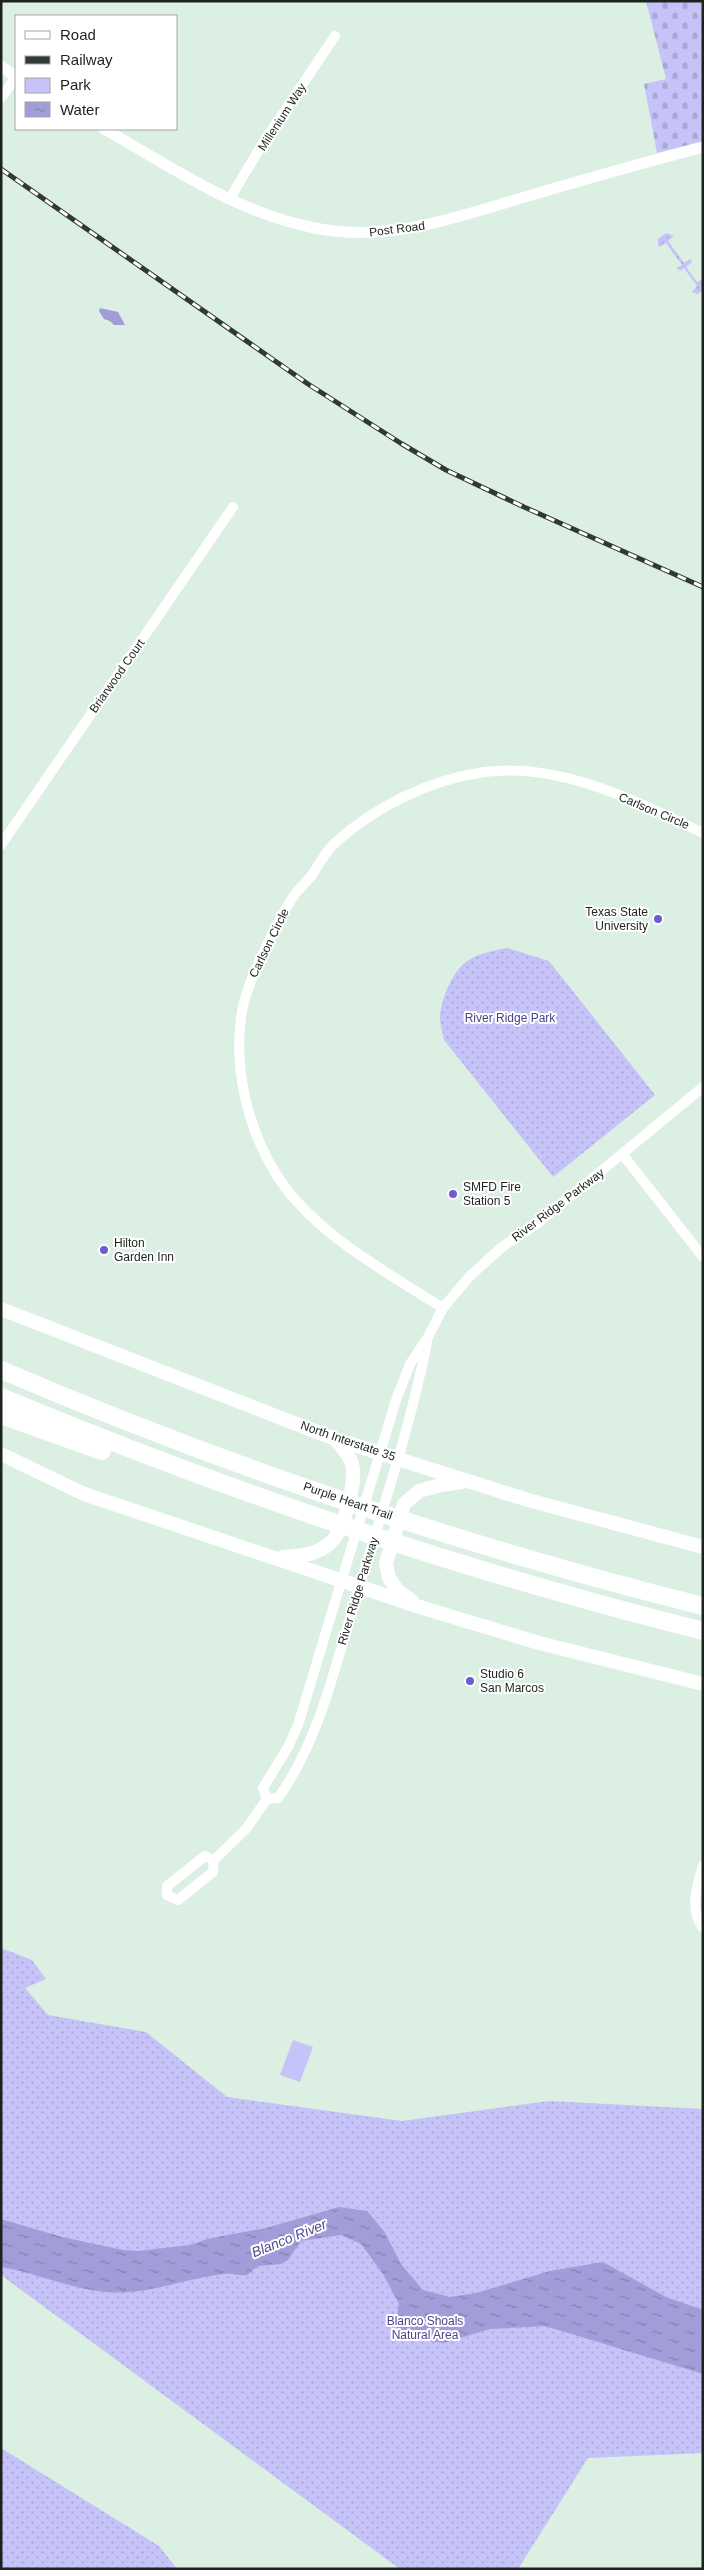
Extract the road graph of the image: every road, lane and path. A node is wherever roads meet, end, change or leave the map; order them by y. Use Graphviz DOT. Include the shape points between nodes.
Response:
graph roads {
  1 [pos="335,36"];
  2 [pos="1,66"];
  3 [pos="15,76"];
  4 [pos="15,78"];
  5 [pos="1,98"];
  6 [pos="106,130"];
  7 [pos="703,146"];
  8 [pos="230,198"];
  9 [pos="233,507"];
  10 [pos="703,833"];
  11 [pos="1,845"];
  12 [pos="703,1087"];
  13 [pos="623,1155"];
  14 [pos="703,1257"];
  15 [pos="442,1308"];
  16 [pos="1,1310"];
  17 [pos="428,1337"];
  18 [pos="1,1370"];
  19 [pos="1,1397"];
  20 [pos="1,1415"];
  21 [pos="335,1439"];
  22 [pos="381,1453"];
  23 [pos="1,1454"];
  24 [pos="398,1459"];
  25 [pos="468,1482"];
  26 [pos="319,1519"];
  27 [pos="703,1547"];
  28 [pos="278,1558"];
  29 [pos="342,1580"];
  30 [pos="359,1586"];
  31 [pos="703,1606"];
  32 [pos="423,1608"];
  33 [pos="703,1632"];
  34 [pos="703,1684"];
  35 [pos="267,1799"];
  36 [pos="214,1860"];
  37 [pos="703,1865"];
  38 [pos="703,1928"];
  1 -- 8 [label="street, Millenium Way"];
  2 -- 3 [label="street"];
  4 -- 5 [label="street"];
  6 -- 8 [label="street, Post Road" via="202,186"];
  7 -- 8 [label="street, Post Road" via="446,222 405,230 365,234 314,228 266,215"];
  9 -- 11 [label="street, Briarwood Court"];
  10 -- 15 [label="street, Carlson Circle" via="578,780 528,771 464,776 426,786 354,827 333,845 294,894 280,919 251,982 241,1018 240,1068 250,1115 260,1142 276,1173 301,1207 329,1233"];
  12 -- 13 [label="street, River Ridge Parkway"];
  13 -- 14 [label="street"];
  13 -- 15 [label="street, River Ridge Parkway" via="538,1223 502,1247"];
  15 -- 17 [label="street, River Ridge Parkway"];
  16 -- 21 [label="main road, North Interstate 35"];
  17 -- 22 [label="street, River Ridge Parkway" via="410,1364"];
  17 -- 24 [label="street, River Ridge Parkway" via="414,1405"];
  18 -- 31 [label="highway, Purple Heart Trail" via="125,1421 328,1495 520,1556"];
  19 -- 26 [label="highway, Purple Heart Trail"];
  20 -- 26 [label="highway" via="213,1490 288,1514"];
  21 -- 22 [label="main road, North Interstate 35"];
  21 -- 28 [label="main road" via="352,1463 354,1481 339,1533 331,1543 310,1554"];
  22 -- 24 [label="main road, North Interstate 35"];
  22 -- 29 [label="street, River Ridge Parkway"];
  23 -- 28 [label="main road" via="84,1494"];
  24 -- 25 [label="main road, North Interstate 35"];
  24 -- 30 [label="street, River Ridge Parkway"];
  25 -- 27 [label="main road, North Interstate 35"];
  25 -- 32 [label="main road" via="419,1491 404,1504 386,1563 398,1591"];
  26 -- 33 [label="highway, Purple Heart Trail" via="580,1599"];
  28 -- 29 [label="main road"];
  29 -- 30 [label="main road"];
  29 -- 35 [label="street, River Ridge Parkway" via="298,1725 263,1788"];
  30 -- 32 [label="main road"];
  30 -- 35 [label="street, River Ridge Parkway" via="306,1749 278,1798"];
  32 -- 34 [label="main road" via="540,1643"];
  35 -- 36 [label="street, River Ridge Parkway" via="246,1829"];
  36 -- 36 [label="street, River Ridge Parkway" via="205,1856 191,1866 167,1886 167,1895 178,1900 213,1872"];
  37 -- 38 [label="street" via="694,1899 698,1921"];
}
